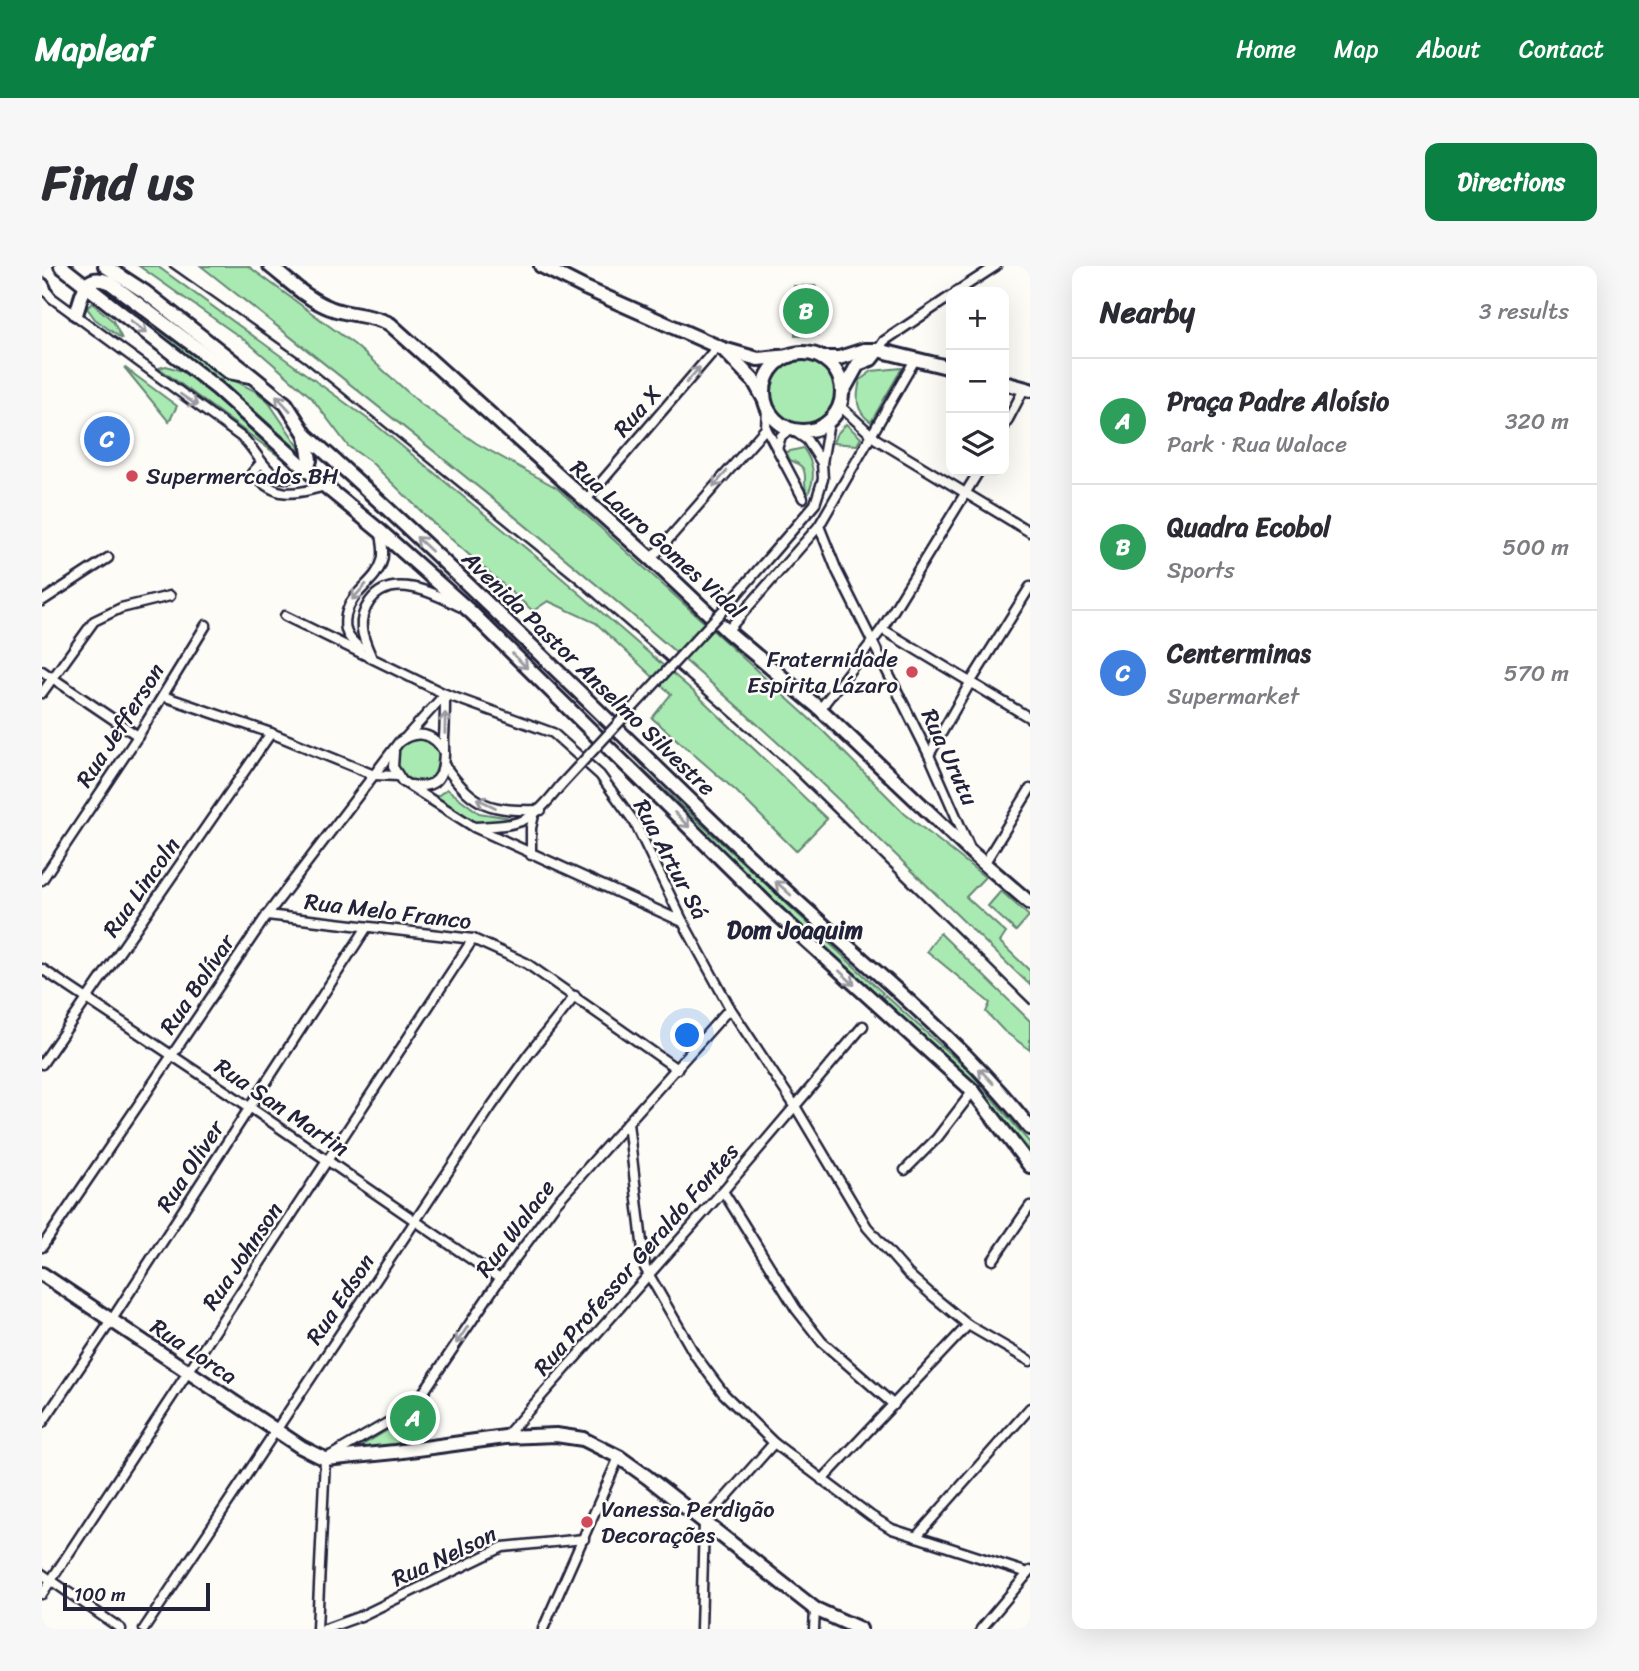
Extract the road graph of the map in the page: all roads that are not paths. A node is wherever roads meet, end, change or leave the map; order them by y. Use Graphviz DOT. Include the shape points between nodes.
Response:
graph roads {
  1 [pos="61,266"];
  2 [pos="105,266"];
  3 [pos="270,266"];
  4 [pos="541,266"];
  5 [pos="996,266"];
  6 [pos="85,285"];
  7 [pos="43,287"];
  8 [pos="964,287"];
  9 [pos="946,299"];
  10 [pos="76,314"];
  11 [pos="720,347"];
  12 [pos="878,350"];
  13 [pos="790,356"];
  14 [pos="822,358"];
  15 [pos="916,358"];
  16 [pos="946,367"];
  17 [pos="253,377"];
  18 [pos="1009,384"];
  19 [pos="1027,389"];
  20 [pos="842,393"];
  21 [pos="766,404"];
  22 [pos="839,406"];
  23 [pos="1009,420"];
  24 [pos="829,422"];
  25 [pos="766,428"];
  26 [pos="790,429"];
  27 [pos="306,435"];
  28 [pos="872,436"];
  29 [pos="777,449"];
  30 [pos="261,463"];
  31 [pos="822,463"];
  32 [pos="307,470"];
  33 [pos="976,476"];
  34 [pos="325,486"];
  35 [pos="965,493"];
  36 [pos="803,498"];
  37 [pos="585,501"];
  38 [pos="819,526"];
  39 [pos="381,532"];
  40 [pos="1030,532"];
  41 [pos="108,558"];
  42 [pos="651,559"];
  43 [pos="1030,587"];
  44 [pos="170,596"];
  45 [pos="42,601"];
  46 [pos="471,613"];
  47 [pos="285,616"];
  48 [pos="206,625"];
  49 [pos="882,629"];
  50 [pos="727,631"];
  51 [pos="873,642"];
  52 [pos="371,656"];
  53 [pos="42,671"];
  54 [pos="52,678"];
  55 [pos="970,683"];
  56 [pos="42,693"];
  57 [pos="445,694"];
  58 [pos="163,696"];
  59 [pos="820,709"];
  60 [pos="1030,718"];
  61 [pos="271,733"];
  62 [pos="138,736"];
  63 [pos="407,737"];
  64 [pos="394,750"];
  65 [pos="444,752"];
  66 [pos="929,755"];
  67 [pos="445,765"];
  68 [pos="374,775"];
  69 [pos="398,776"];
  70 [pos="410,785"];
  71 [pos="1030,789"];
  72 [pos="537,813"];
  73 [pos="474,827"];
  74 [pos="972,853"];
  75 [pos="531,855"];
  76 [pos="984,864"];
  77 [pos="42,880"];
  78 [pos="1030,903"];
  79 [pos="267,915"];
  80 [pos="683,922"];
  81 [pos="367,927"];
  82 [pos="473,939"];
  83 [pos="42,969"];
  84 [pos="575,996"];
  85 [pos="86,999"];
  86 [pos="730,1008"];
  87 [pos="863,1026"];
  88 [pos="171,1056"];
  89 [pos="42,1063"];
  90 [pos="677,1069"];
  91 [pos="973,1091"];
  92 [pos="795,1106"];
  93 [pos="251,1108"];
  94 [pos="628,1123"];
  95 [pos="1030,1128"];
  96 [pos="328,1161"];
  97 [pos="1030,1166"];
  98 [pos="905,1170"];
  99 [pos="723,1191"];
  100 [pos="1030,1206"];
  101 [pos="414,1221"];
  102 [pos="42,1247"];
  103 [pos="993,1260"];
  104 [pos="42,1274"];
  105 [pos="648,1276"];
  106 [pos="500,1279"];
  107 [pos="111,1321"];
  108 [pos="968,1325"];
  109 [pos="1030,1361"];
  110 [pos="188,1373"];
  111 [pos="894,1405"];
  112 [pos="1030,1408"];
  113 [pos="42,1423"];
  114 [pos="275,1430"];
  115 [pos="505,1437"];
  116 [pos="774,1443"];
  117 [pos="619,1457"];
  118 [pos="325,1459"];
  119 [pos="822,1480"];
  120 [pos="704,1522"];
  121 [pos="916,1537"];
  122 [pos="584,1539"];
  123 [pos="1029,1572"];
  124 [pos="42,1574"];
  125 [pos="51,1581"];
  126 [pos="42,1594"];
  127 [pos="815,1609"];
  128 [pos="121,1629"];
  129 [pos="144,1629"];
  130 [pos="317,1629"];
  131 [pos="325,1629"];
  132 [pos="543,1629"];
  133 [pos="701,1629"];
  134 [pos="814,1629"];
  135 [pos="860,1629"];
  136 [pos="981,1629"];
  1 -- 6 [label="main road, Avenida Pastor Anselmo Silvestre"];
  2 -- 17 [label="main road, Avenida Pastor Anselmo Silvestre"];
  3 -- 37 [label="main road, Rua Lauro Gomes Vidal" via="316,302 390,324"];
  4 -- 11 [label="main road"];
  5 -- 8 [label="street"];
  6 -- 10 [label="main road"];
  6 -- 17 [label="main road" via="95,279 109,282 229,372"];
  6 -- 32 [label="main road, Avenida Pastor Anselmo Silvestre, one-way" via="218,389"];
  7 -- 10 [label="street"];
  9 -- 12 [label="street" via="884,341"];
  10 -- 30 [label="street, one-way" via="244,439"];
  11 -- 13 [label="main road" via="758,359"];
  11 -- 21 [label="main road" via="754,382"];
  37 -- 11 [label="street, Rua X, one-way"];
  12 -- 14 [label="main road"];
  12 -- 15 [label="main road"];
  12 -- 20 [label="main road" via="858,364"];
  13 -- 14 [label="main road"];
  13 -- 21 [label="main road" via="767,377"];
  14 -- 20 [label="main road" via="837,373"];
  15 -- 16 [label="main road"];
  15 -- 28 [label="street"];
  27 -- 17 [label="main road, Avenida Pastor Anselmo Silvestre, one-way" via="286,404"];
  18 -- 19 [label="main road"];
  19 -- 23 [label="street"];
  20 -- 22 [label="main road"];
  21 -- 25 [label="street"];
  21 -- 26 [label="main road" via="773,418"];
  22 -- 24 [label="main road"];
  22 -- 28 [label="street"];
  24 -- 26 [label="main road" via="812,430"];
  24 -- 31 [label="street"];
  25 -- 29 [label="street"];
  25 -- 42 [label="street, one-way"];
  26 -- 29 [label="street" via="781,436"];
  26 -- 31 [label="street" via="807,440"];
  27 -- 32 [label="main road"];
  95 -- 27 [label="main road, Avenida Pastor Anselmo Silvestre, one-way" via="916,1006 763,870 534,646"];
  28 -- 35 [label="street"];
  28 -- 38 [label="street"];
  29 -- 36 [label="street"];
  30 -- 32 [label="street" via="276,477 286,479"];
  30 -- 34 [label="street" via="252,473 277,493"];
  31 -- 72 [label="street, bridge" via="823,479 815,504"];
  32 -- 34 [label="main road, Avenida Pastor Anselmo Silvestre"];
  33 -- 35 [label="street"];
  34 -- 39 [label="main road, Avenida Pastor Anselmo Silvestre"];
  35 -- 40 [label="street"];
  35 -- 49 [label="street"];
  37 -- 42 [label="main road, Rua Lauro Gomes Vidal"];
  38 -- 50 [label="street"];
  38 -- 51 [label="street, Rua Urutu"];
  39 -- 46 [label="main road, Avenida Pastor Anselmo Silvestre"];
  39 -- 52 [label="street, one-way" via="383,559 377,573 348,604 344,627 349,639"];
  41 -- 45 [label="street"];
  42 -- 50 [label="main road, Rua Lauro Gomes Vidal"];
  43 -- 55 [label="street"];
  44 -- 54 [label="street" via="121,608 94,621"];
  46 -- 52 [label="street" via="437,595 406,586 388,587 374,595 360,622"];
  46 -- 91 [label="main road, Avenida Pastor Anselmo Silvestre, one-way" via="774,911"];
  47 -- 52 [label="street, Rua Artur Sá"];
  48 -- 58 [label="street, Rua Jefferson"];
  49 -- 51 [label="street"];
  49 -- 55 [label="street"];
  50 -- 59 [label="main road, Rua Lauro Gomes Vidal"];
  51 -- 59 [label="street"];
  51 -- 66 [label="street, Rua Urutu"];
  52 -- 57 [label="street, Rua Artur Sá"];
  53 -- 54 [label="street"];
  54 -- 56 [label="street"];
  54 -- 62 [label="street"];
  55 -- 60 [label="street"];
  55 -- 66 [label="street"];
  57 -- 63 [label="street"];
  65 -- 57 [label="street, one-way"];
  57 -- 80 [label="street, Rua Artur Sá" via="553,733 600,775 635,823"];
  58 -- 61 [label="street"];
  58 -- 62 [label="street, Rua Jefferson"];
  59 -- 74 [label="main road, Rua Lauro Gomes Vidal"];
  61 -- 68 [label="street"];
  61 -- 85 [label="street, Rua Lincoln"];
  62 -- 77 [label="street, Rua Jefferson"];
  63 -- 64 [label="street"];
  63 -- 65 [label="street" via="433,737"];
  64 -- 68 [label="street, Rua Bolívar"];
  64 -- 69 [label="street" via="393,767"];
  65 -- 67 [label="street"];
  66 -- 74 [label="street, Rua Urutu"];
  67 -- 70 [label="street" via="434,782"];
  72 -- 67 [label="street, one-way" via="504,811 484,804 461,789"];
  68 -- 69 [label="street"];
  68 -- 79 [label="street, Rua Bolívar"];
  69 -- 70 [label="street"];
  70 -- 73 [label="street"];
  71 -- 76 [label="street"];
  72 -- 73 [label="street" via="505,826"];
  72 -- 75 [label="street" via="531,828"];
  73 -- 75 [label="street"];
  74 -- 76 [label="main road, Rua Lauro Gomes Vidal"];
  75 -- 80 [label="street"];
  76 -- 78 [label="main road, Rua Lauro Gomes Vidal"];
  79 -- 81 [label="street, Rua Melo Franco"];
  79 -- 88 [label="street, Rua Bolívar"];
  80 -- 86 [label="street, Rua Artur Sá"];
  81 -- 82 [label="street, Rua Melo Franco"];
  81 -- 93 [label="street, Rua Oliver"];
  82 -- 84 [label="street, Rua Melo Franco" via="526,963"];
  82 -- 96 [label="street, Rua Johnson"];
  83 -- 85 [label="street, Rua San Martin"];
  84 -- 90 [label="street, Rua Melo Franco"];
  84 -- 101 [label="street, Rua Edson" via="527,1055"];
  85 -- 88 [label="street, Rua San Martin"];
  85 -- 89 [label="street, Rua Lincoln"];
  86 -- 90 [label="street, Rua Walace"];
  86 -- 92 [label="street, Rua Artur Sá"];
  87 -- 92 [label="street, Rua Professor Geraldo Fontes"];
  88 -- 93 [label="street, Rua San Martin"];
  88 -- 102 [label="street, Rua Bolívar"];
  90 -- 94 [label="street, Rua Walace"];
  91 -- 97 [label="main road, Avenida Pastor Anselmo Silvestre"];
  91 -- 98 [label="street"];
  92 -- 99 [label="street, Rua Professor Geraldo Fontes"];
  92 -- 108 [label="street, Rua Artur Sá" via="884,1248"];
  93 -- 96 [label="street, Rua San Martin"];
  93 -- 107 [label="street, Rua Oliver"];
  94 -- 105 [label="street"];
  94 -- 106 [label="street, Rua Walace" via="556,1203"];
  96 -- 101 [label="street, Rua San Martin"];
  96 -- 110 [label="street, Rua Johnson"];
  99 -- 105 [label="street, Rua Professor Geraldo Fontes"];
  99 -- 111 [label="street" via="796,1309 822,1342"];
  100 -- 103 [label="street"];
  101 -- 106 [label="street, Rua San Martin"];
  101 -- 114 [label="street, Rua Edson"];
  104 -- 107 [label="main road, Rua Lorca"];
  105 -- 115 [label="street, Rua Professor Geraldo Fontes"];
  105 -- 116 [label="street" via="724,1394"];
  106 -- 118 [label="street, Rua Walace, one-way" via="412,1404"];
  107 -- 110 [label="main road, Rua Lorca"];
  107 -- 113 [label="street, Rua Oliver"];
  108 -- 109 [label="street, Rua Artur Sá"];
  108 -- 111 [label="street"];
  110 -- 114 [label="main road, Rua Lorca"];
  110 -- 125 [label="street, Rua Johnson"];
  111 -- 119 [label="street"];
  112 -- 121 [label="street"];
  114 -- 118 [label="main road, Rua Lorca"];
  114 -- 129 [label="street, Rua Edson"];
  115 -- 117 [label="main road" via="571,1436 594,1442"];
  115 -- 118 [label="main road"];
  116 -- 119 [label="street"];
  116 -- 120 [label="street"];
  117 -- 120 [label="main road"];
  117 -- 122 [label="street"];
  118 -- 130 [label="street"];
  119 -- 121 [label="street" via="882,1522"];
  120 -- 127 [label="main road"];
  120 -- 133 [label="street"];
  121 -- 123 [label="street"];
  122 -- 131 [label="street, Rua Nelson" via="503,1547"];
  122 -- 132 [label="street"];
  123 -- 136 [label="street"];
  124 -- 125 [label="street"];
  125 -- 126 [label="street, Rua Johnson"];
  125 -- 128 [label="street"];
  127 -- 134 [label="street"];
  127 -- 135 [label="main road"];
}
